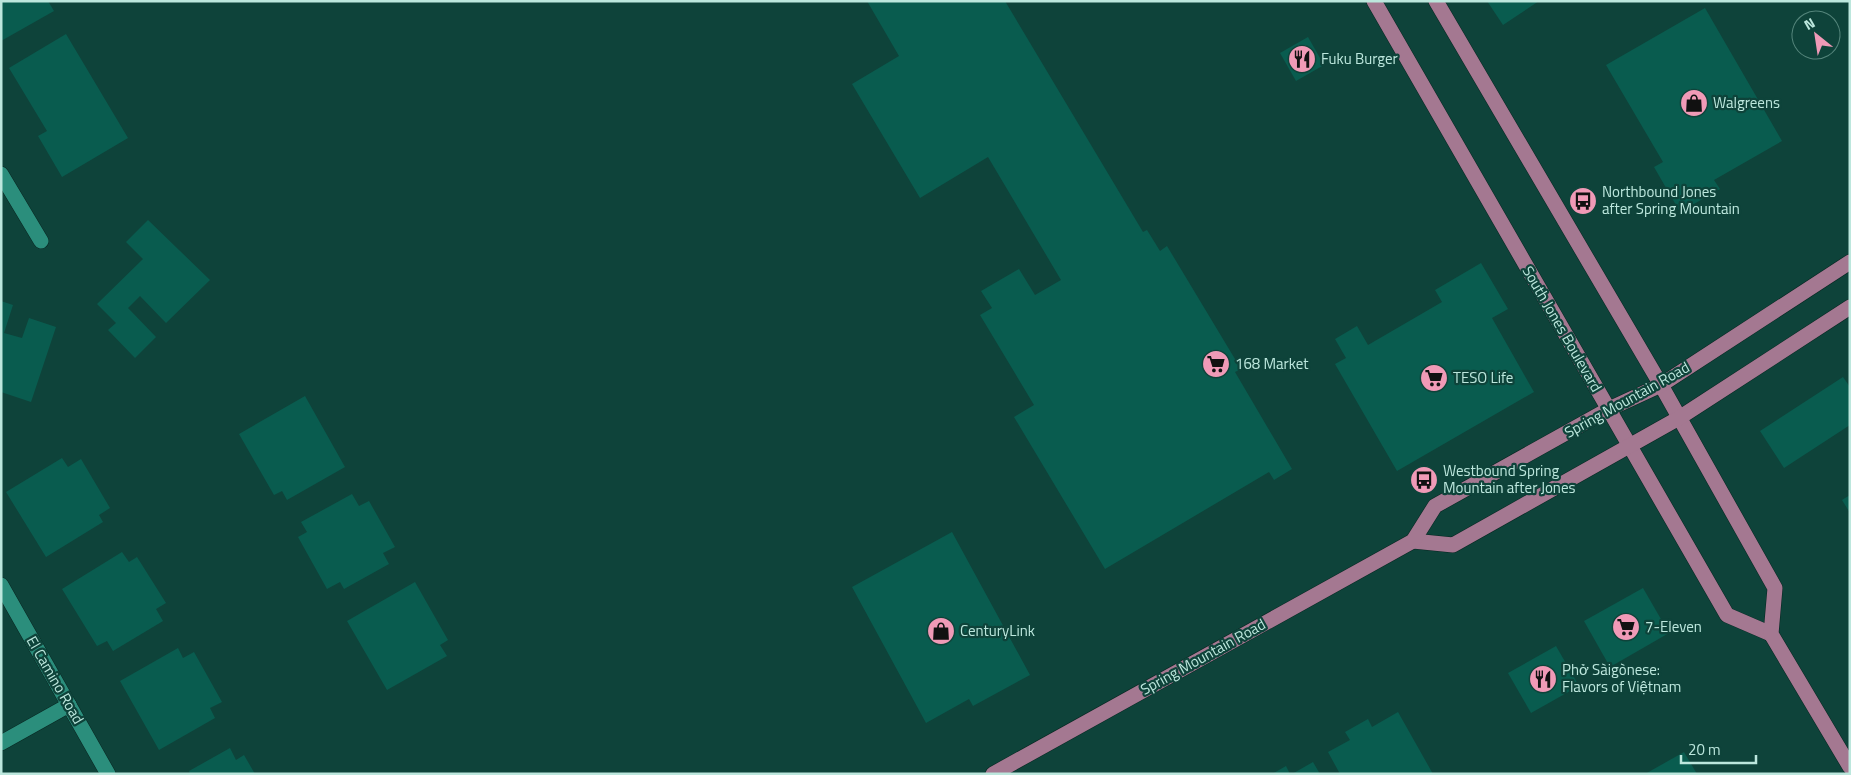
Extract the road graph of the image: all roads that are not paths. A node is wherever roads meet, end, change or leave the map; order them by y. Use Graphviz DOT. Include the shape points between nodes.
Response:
graph roads {
  1 [pos="1374,1"];
  2 [pos="1436,1"];
  3 [pos="1,174"];
  4 [pos="41,241"];
  5 [pos="1850,262"];
  6 [pos="1850,307"];
  7 [pos="1661,385"];
  8 [pos="1609,409"];
  9 [pos="1679,418"];
  10 [pos="1630,447"];
  11 [pos="1413,541"];
  12 [pos="1,585"];
  13 [pos="1771,634"];
  14 [pos="69,705"];
  15 [pos="1,743"];
  16 [pos="1850,767"];
  17 [pos="999,772"];
  18 [pos="108,774"];
  1 -- 8 [label="main road, South Jones Boulevard"];
  2 -- 7 [label="main road"];
  3 -- 4 [label="street"];
  5 -- 7 [label="main road, Spring Mountain Road"];
  6 -- 9 [label="main road"];
  7 -- 8 [label="main road, Spring Mountain Road"];
  7 -- 9 [label="main road"];
  8 -- 10 [label="main road, South Jones Boulevard"];
  8 -- 11 [label="main road, Spring Mountain Road" via="1435,506"];
  9 -- 10 [label="main road"];
  9 -- 13 [label="main road" via="1775,588"];
  10 -- 11 [label="main road" via="1453,545"];
  10 -- 13 [label="main road, South Jones Boulevard" via="1727,614"];
  11 -- 17 [label="main road, Spring Mountain Road"];
  12 -- 14 [label="street, El Camino Road"];
  13 -- 16 [label="main road"];
  14 -- 15 [label="street"];
  14 -- 18 [label="street, El Camino Road"];
}
